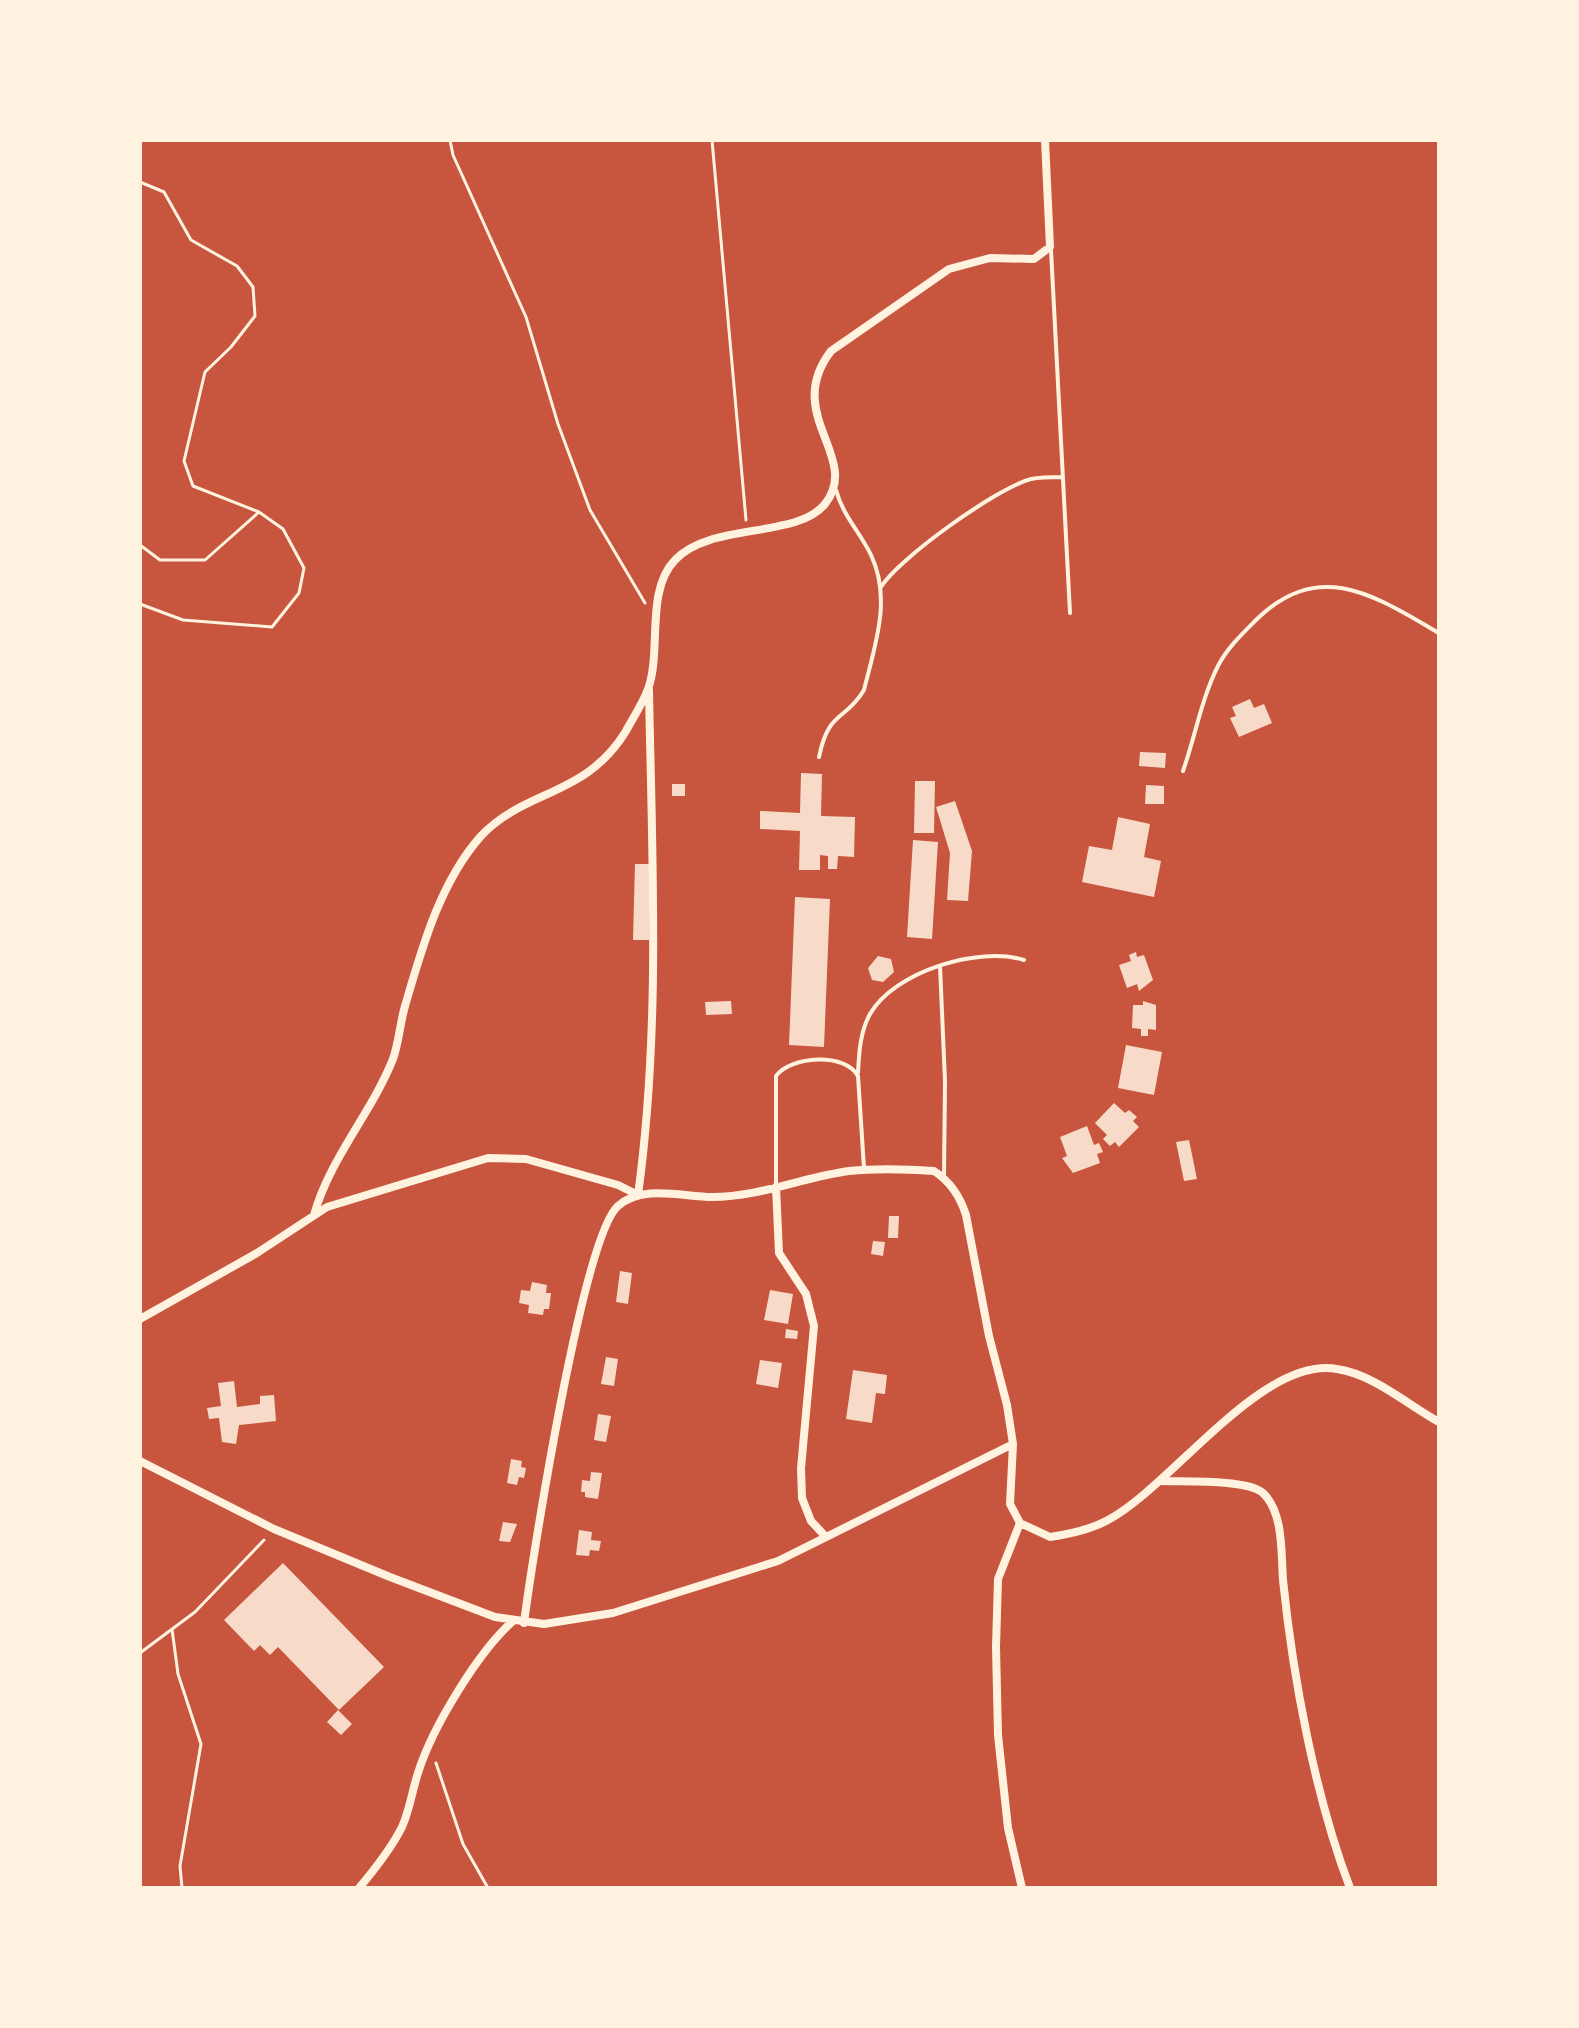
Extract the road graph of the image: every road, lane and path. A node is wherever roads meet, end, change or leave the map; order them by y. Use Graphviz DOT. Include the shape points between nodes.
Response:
graph roads {
  1 [pos="450,140"];
  2 [pos="712,140"];
  3 [pos="1045,140"];
  4 [pos="140,182"];
  5 [pos="1050,247"];
  6 [pos="1062,477"];
  7 [pos="835,487"];
  8 [pos="259,512"];
  9 [pos="747,532"];
  10 [pos="140,545"];
  11 [pos="881,587"];
  12 [pos="140,604"];
  13 [pos="1070,613"];
  14 [pos="657,622"];
  15 [pos="1439,633"];
  16 [pos="649,687"];
  17 [pos="819,757"];
  18 [pos="1183,771"];
  19 [pos="1024,960"];
  20 [pos="940,966"];
  21 [pos="858,1076"];
  22 [pos="864,1170"];
  23 [pos="943,1177"];
  24 [pos="776,1187"];
  25 [pos="638,1195"];
  26 [pos="314,1215"];
  27 [pos="140,1319"];
  28 [pos="1439,1422"];
  29 [pos="1013,1444"];
  30 [pos="140,1461"];
  31 [pos="1161,1481"];
  32 [pos="1020,1523"];
  33 [pos="274,1529"];
  34 [pos="826,1537"];
  35 [pos="513,1621"];
  36 [pos="524,1623"];
  37 [pos="172,1629"];
  38 [pos="140,1653"];
  39 [pos="430,1746"];
  40 [pos="182,1888"];
  41 [pos="359,1888"];
  42 [pos="488,1888"];
  43 [pos="1022,1888"];
  44 [pos="1350,1888"];
  1 -- 14 [label="path" via="526,317 590,510"];
  2 -- 9 [label="path"];
  3 -- 5 [label="street"];
  4 -- 8 [label="path" via="164,192 191,240 237,266 253,287 255,316 205,372 184,461 193,486"];
  5 -- 6 [label="lane"];
  5 -- 7 [label="street" via="1034,259 990,258 949,269 831,351 822,363 813,400 834,465"];
  6 -- 11 [label="lane" via="1032,479 1009,488 889,573"];
  6 -- 13 [label="lane"];
  7 -- 9 [label="street" via="824,506 806,516"];
  7 -- 11 [label="lane"];
  8 -- 10 [label="path" via="205,560 160,560"];
  8 -- 12 [label="path" via="283,529 304,568 299,593 272,627 183,620"];
  9 -- 14 [label="street" via="685,549 671,564"];
  11 -- 17 [label="lane" via="882,609 864,690 828,725"];
  14 -- 16 [label="street"];
  15 -- 18 [label="lane" via="1386,603 1344,588 1316,585 1294,591 1235,641 1218,666"];
  16 -- 25 [label="street" via="654,947 648,1118"];
  16 -- 26 [label="street" via="610,755 593,772 505,817 467,853 438,908 393,1057 327,1178"];
  19 -- 20 [label="lane" via="975,955"];
  20 -- 21 [label="lane" via="879,1000 860,1041"];
  20 -- 23 [label="lane"];
  21 -- 22 [label="lane"];
  21 -- 24 [label="lane" via="853,1066 842,1062 793,1062 776,1076"];
  22 -- 23 [label="street" via="934,1171"];
  22 -- 24 [label="street"];
  23 -- 29 [label="street" via="960,1195 966,1215"];
  24 -- 25 [label="street" via="750,1195"];
  24 -- 34 [label="street" via="779,1253 806,1294 814,1326 802,1498 811,1521"];
  25 -- 26 [label="street" via="526,1159 488,1158 341,1201"];
  25 -- 36 [label="street" via="617,1206 608,1219 588,1283 550,1462"];
  26 -- 27 [label="street"];
  28 -- 31 [label="street" via="1358,1374 1317,1368 1281,1381 1224,1422"];
  29 -- 32 [label="street" via="1010,1504"];
  29 -- 34 [label="street"];
  30 -- 33 [label="street"];
  31 -- 32 [label="street" via="1110,1520 1071,1534 1050,1537"];
  31 -- 44 [label="street" via="1250,1486 1269,1501 1282,1547 1300,1692 1329,1828"];
  32 -- 43 [label="street" via="998,1579 996,1647 1008,1828"];
  33 -- 35 [label="street"];
  33 -- 37 [label="path"];
  34 -- 36 [label="street" via="778,1561 627,1609 564,1622"];
  35 -- 36 [label="street"];
  35 -- 39 [label="street" via="486,1649"];
  37 -- 38 [label="path"];
  37 -- 40 [label="path" via="178,1674 201,1744 180,1866"];
  39 -- 41 [label="street" via="402,1827"];
  39 -- 42 [label="path" via="463,1844"];
}
